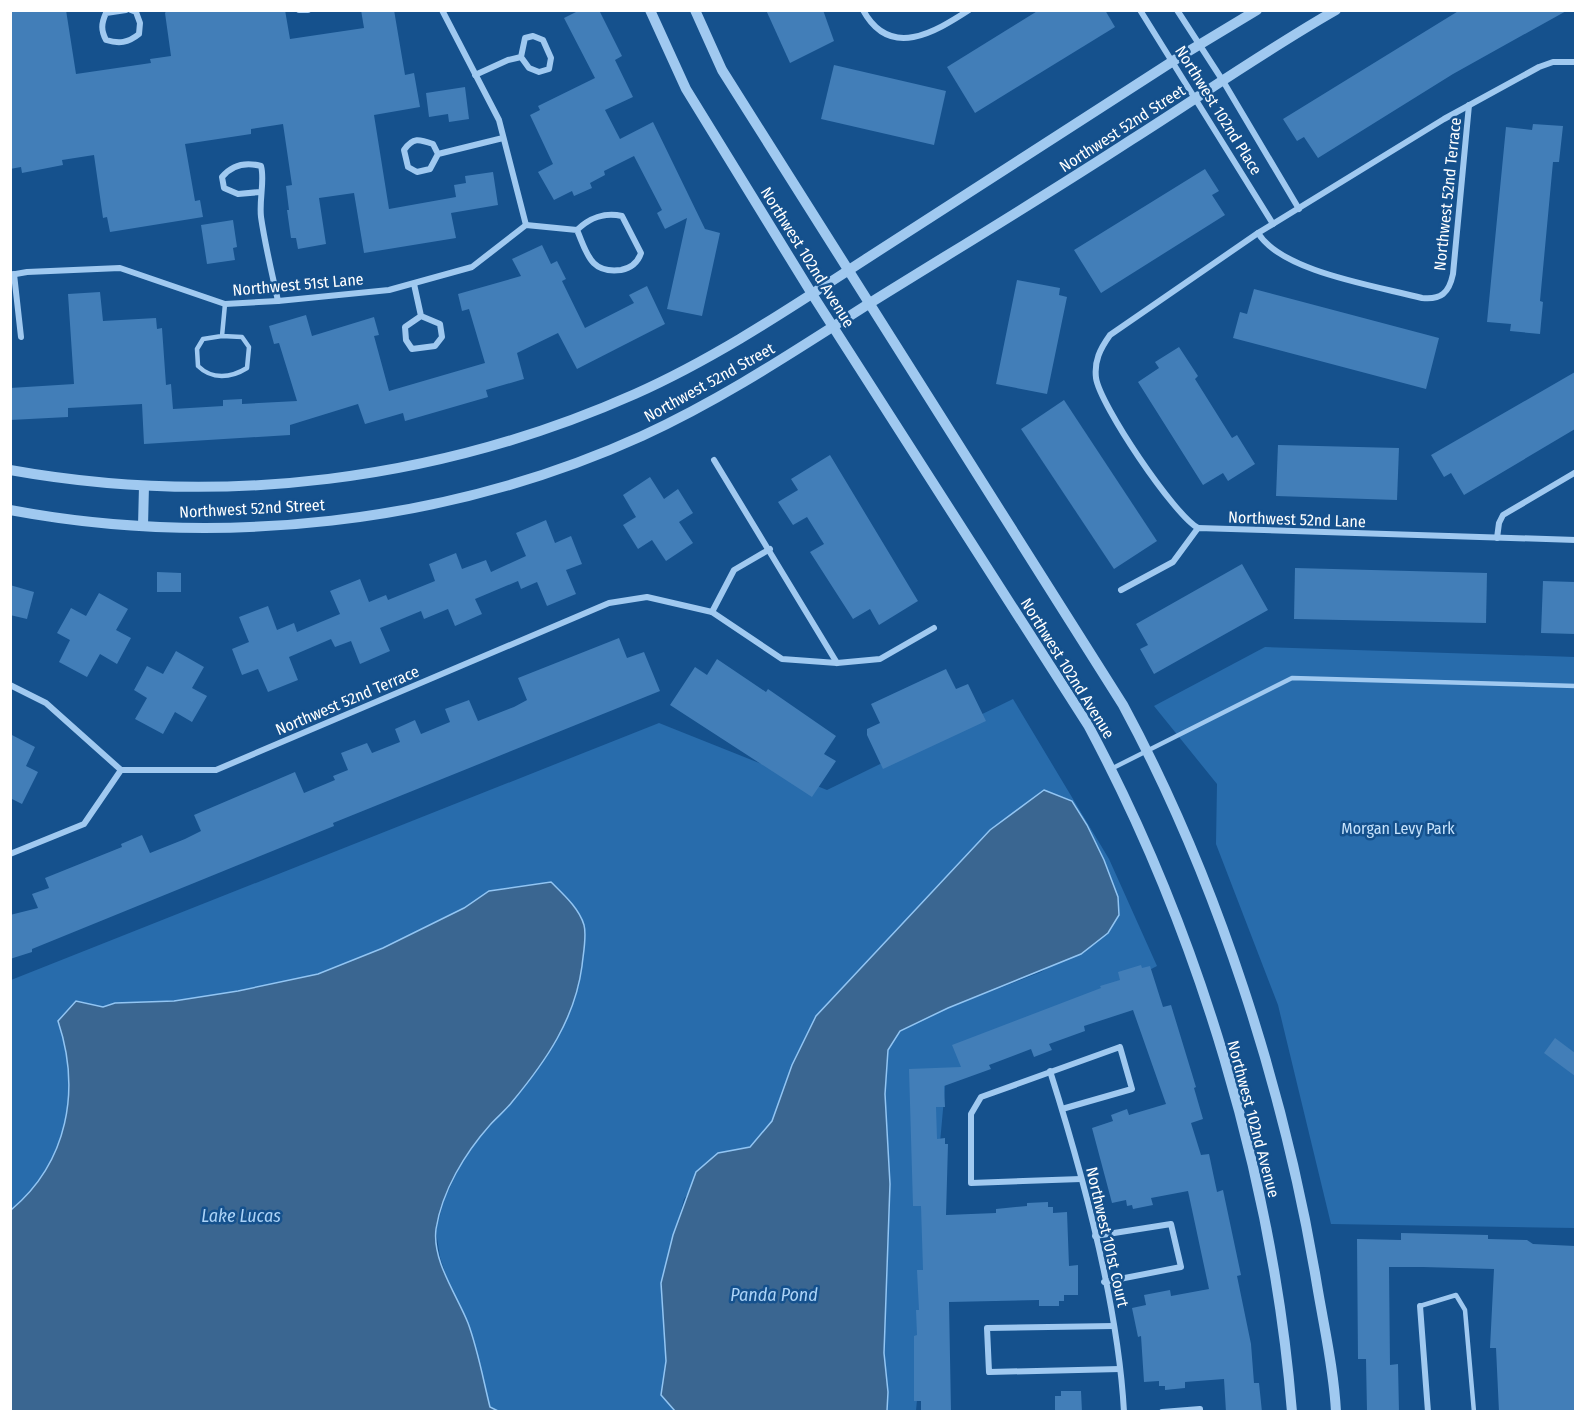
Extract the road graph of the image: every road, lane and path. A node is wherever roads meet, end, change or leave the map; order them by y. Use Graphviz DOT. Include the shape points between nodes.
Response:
graph roads {
  1 [pos="131,10"];
  2 [pos="299,10"];
  3 [pos="308,10"];
  4 [pos="442,10"];
  5 [pos="650,10"];
  6 [pos="695,10"];
  7 [pos="862,10"];
  8 [pos="969,10"];
  9 [pos="1140,10"];
  10 [pos="1178,10"];
  11 [pos="1257,10"];
  12 [pos="1336,10"];
  13 [pos="122,11"];
  14 [pos="1199,45"];
  15 [pos="521,57"];
  16 [pos="1173,61"];
  17 [pos="1575,62"];
  18 [pos="475,75"];
  19 [pos="1223,81"];
  20 [pos="1196,98"];
  21 [pos="1469,105"];
  22 [pos="503,138"];
  23 [pos="438,153"];
  24 [pos="260,192"];
  25 [pos="1299,209"];
  26 [pos="1273,224"];
  27 [pos="526,225"];
  28 [pos="577,230"];
  29 [pos="1258,233"];
  30 [pos="847,271"];
  31 [pos="12,275"];
  32 [pos="414,284"];
  33 [pos="812,294"];
  34 [pos="278,301"];
  35 [pos="225,304"];
  36 [pos="868,305"];
  37 [pos="421,316"];
  38 [pos="834,328"];
  39 [pos="222,336"];
  40 [pos="21,337"];
  41 [pos="714,460"];
  42 [pos="10,470"];
  43 [pos="1575,472"];
  44 [pos="144,486"];
  45 [pos="10,510"];
  46 [pos="142,526"];
  47 [pos="1198,528"];
  48 [pos="1497,538"];
  49 [pos="1575,540"];
  50 [pos="770,549"];
  51 [pos="1121,590"];
  52 [pos="712,612"];
  53 [pos="934,628"];
  54 [pos="837,663"];
  55 [pos="10,685"];
  56 [pos="1575,686"];
  57 [pos="1148,752"];
  58 [pos="121,770"];
  59 [pos="1111,770"];
  60 [pos="10,854"];
  61 [pos="1050,1071"];
  62 [pos="1062,1109"];
  63 [pos="1081,1179"];
  64 [pos="1095,1236"];
  65 [pos="1104,1282"];
  66 [pos="1420,1306"];
  67 [pos="1114,1326"];
  68 [pos="1120,1369"];
  69 [pos="1124,1412"];
  70 [pos="1162,1412"];
  71 [pos="1200,1412"];
  72 [pos="1292,1412"];
  73 [pos="1336,1412"];
  74 [pos="1428,1412"];
  75 [pos="1474,1412"];
  1 -- 13 [label="street" via="140,23 139,34 118,43 106,40 102,22 106,13"];
  2 -- 3 [label="street"];
  4 -- 18 [label="street"];
  5 -- 33 [label="street, Northwest 102nd Avenue" via="686,89"];
  6 -- 30 [label="street, Northwest 102nd Avenue" via="722,70"];
  7 -- 8 [label="street" via="872,24 895,37 908,39 926,36"];
  9 -- 16 [label="street, Northwest 102nd Place"];
  10 -- 14 [label="street, Northwest 102nd Place"];
  11 -- 14 [label="street, Northwest 52nd Street"];
  12 -- 19 [label="street, Northwest 52nd Street"];
  14 -- 16 [label="street, Northwest 52nd Street"];
  14 -- 19 [label="street, Northwest 102nd Place"];
  15 -- 15 [label="street" via="529,68 539,72 549,69 551,58 543,40 525,38"];
  15 -- 18 [label="street"];
  16 -- 20 [label="street, Northwest 102nd Place"];
  16 -- 30 [label="street, Northwest 52nd Street"];
  17 -- 21 [label="street, Northwest 52nd Terrace" via="1553,62 1539,67"];
  18 -- 22 [label="street" via="499,120"];
  19 -- 20 [label="street, Northwest 52nd Street"];
  19 -- 25 [label="street, Northwest 102nd Place"];
  20 -- 26 [label="street, Northwest 102nd Place"];
  20 -- 36 [label="street, Northwest 52nd Street"];
  21 -- 25 [label="street, Northwest 52nd Terrace"];
  21 -- 29 [label="street, Northwest 52nd Terrace" via="1453,274 1443,296 1422,298 1295,264 1272,250"];
  22 -- 23 [label="street"];
  22 -- 27 [label="street"];
  23 -- 23 [label="street" via="433,144 418,139 410,141 404,150 408,167 417,172 430,169"];
  24 -- 24 [label="street" via="264,176 261,166 252,163 230,167 222,177 224,188 238,194"];
  24 -- 34 [label="street" via="261,218"];
  25 -- 26 [label="street, Northwest 52nd Terrace"];
  26 -- 29 [label="street, Northwest 52nd Terrace"];
  27 -- 28 [label="street"];
  27 -- 32 [label="street, Northwest 51st Lane" via="472,267"];
  28 -- 28 [label="street" via="599,268 624,269 638,261 641,253 622,216 604,215"];
  29 -- 47 [label="street, Northwest 52nd Terrace" via="1110,335 1097,357 1098,386 1115,419 1171,504"];
  30 -- 33 [label="street, Northwest 52nd Street"];
  30 -- 36 [label="street, Northwest 102nd Avenue"];
  31 -- 35 [label="street, Northwest 51st Lane" via="120,268"];
  31 -- 40 [label="street"];
  32 -- 34 [label="street, Northwest 51st Lane"];
  32 -- 37 [label="street"];
  33 -- 38 [label="street, Northwest 102nd Avenue"];
  33 -- 44 [label="street, Northwest 52nd Street" via="722,350 637,393 563,423 475,451 414,466 320,481 236,487"];
  34 -- 35 [label="street, Northwest 51st Lane"];
  35 -- 39 [label="lane"];
  36 -- 38 [label="street, Northwest 52nd Street"];
  36 -- 57 [label="street, Northwest 102nd Avenue" via="1110,685"];
  37 -- 37 [label="street" via="440,324 442,337 435,346 412,349 405,327"];
  38 -- 46 [label="street, Northwest 52nd Street" via="736,387 642,436 567,466 478,493 318,521 221,528"];
  38 -- 59 [label="street, Northwest 102nd Avenue" via="1088,725"];
  39 -- 39 [label="lane" via="203,339 197,349 198,366 214,376 236,375 247,368 249,347 242,337"];
  41 -- 50 [label="street"];
  42 -- 44 [label="street, Northwest 52nd Street"];
  43 -- 48 [label="street" via="1503,515"];
  44 -- 46 [label="street"];
  45 -- 46 [label="street, Northwest 52nd Street"];
  47 -- 48 [label="street, Northwest 52nd Lane"];
  47 -- 51 [label="street" via="1173,562"];
  48 -- 49 [label="street, Northwest 52nd Lane"];
  50 -- 52 [label="street" via="734,570"];
  50 -- 54 [label="street"];
  52 -- 54 [label="street, Northwest 52nd Terrace" via="782,659"];
  52 -- 58 [label="street, Northwest 52nd Terrace" via="647,597 609,603 216,770"];
  53 -- 54 [label="street, Northwest 52nd Terrace" via="880,659"];
  55 -- 58 [label="street" via="46,703"];
  56 -- 57 [label="lane" via="1292,678"];
  57 -- 59 [label="lane"];
  57 -- 73 [label="street, Northwest 102nd Avenue" via="1209,894 1246,998 1286,1135 1307,1223"];
  58 -- 60 [label="street" via="84,824"];
  59 -- 72 [label="street, Northwest 102nd Avenue" via="1167,898 1226,1068 1270,1248"];
  61 -- 62 [label="street, Northwest 101st Court"];
  61 -- 62 [label="street" via="1120,1047 1132,1089"];
  61 -- 63 [label="street" via="990,1093 975,1103 970,1123 971,1182"];
  62 -- 63 [label="street, Northwest 101st Court"];
  63 -- 64 [label="street, Northwest 101st Court"];
  64 -- 65 [label="street, Northwest 101st Court"];
  64 -- 65 [label="street" via="1172,1224 1181,1267"];
  65 -- 67 [label="street, Northwest 101st Court"];
  66 -- 74 [label="street"];
  66 -- 75 [label="lane" via="1456,1295 1465,1310"];
  67 -- 68 [label="street, Northwest 101st Court"];
  67 -- 68 [label="street" via="987,1328 989,1372"];
  68 -- 69 [label="street, Northwest 101st Court"];
  70 -- 71 [label="street"];
}
